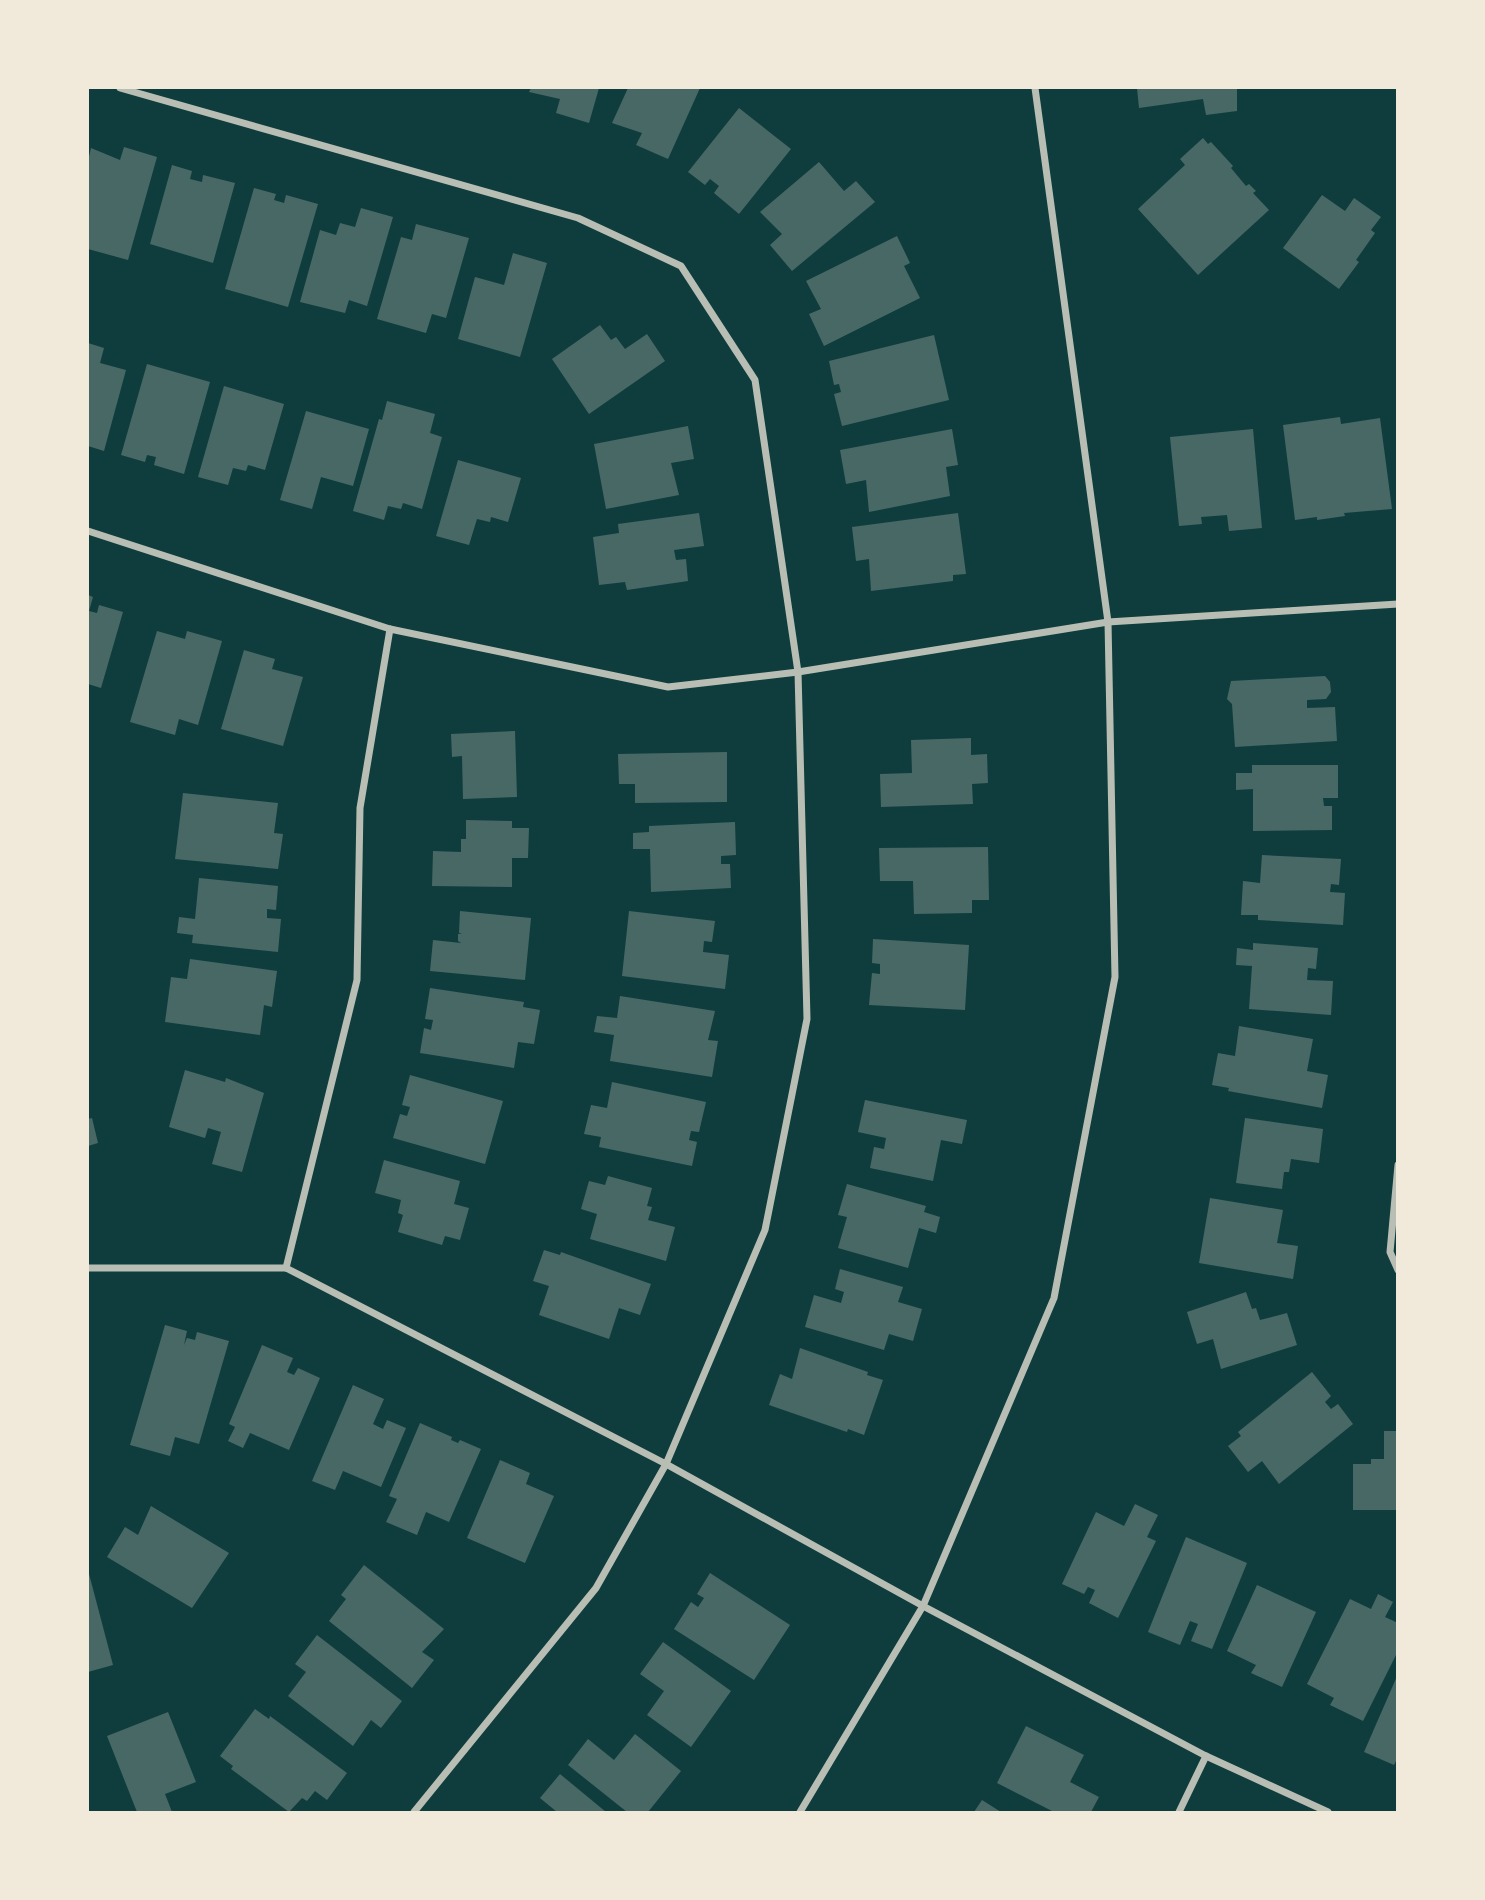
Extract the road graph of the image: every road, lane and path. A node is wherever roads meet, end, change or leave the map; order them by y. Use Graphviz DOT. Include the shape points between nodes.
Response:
graph roads {
  1 [pos="120,88"];
  2 [pos="1035,88"];
  3 [pos="88,531"];
  4 [pos="1398,604"];
  5 [pos="1108,622"];
  6 [pos="390,629"];
  7 [pos="798,672"];
  8 [pos="1398,1165"];
  9 [pos="88,1268"];
  10 [pos="286,1268"];
  11 [pos="1398,1270"];
  12 [pos="666,1464"];
  13 [pos="923,1606"];
  14 [pos="1206,1756"];
  15 [pos="414,1812"];
  16 [pos="800,1812"];
  17 [pos="1179,1812"];
  18 [pos="1328,1812"];
  1 -- 7 [label="street" via="578,218 681,266 755,380"];
  2 -- 5 [label="street"];
  3 -- 6 [label="street"];
  4 -- 5 [label="street"];
  5 -- 7 [label="street"];
  5 -- 13 [label="street" via="1113,990 1054,1298"];
  6 -- 7 [label="street" via="668,687"];
  6 -- 10 [label="street" via="360,808 356,980"];
  7 -- 12 [label="street" via="807,1019 765,1230"];
  8 -- 11 [label="street" via="1390,1252"];
  9 -- 10 [label="street"];
  10 -- 12 [label="street"];
  12 -- 13 [label="street"];
  12 -- 15 [label="street" via="596,1588"];
  13 -- 14 [label="street"];
  13 -- 16 [label="street"];
  14 -- 17 [label="street"];
  14 -- 18 [label="street"];
}
